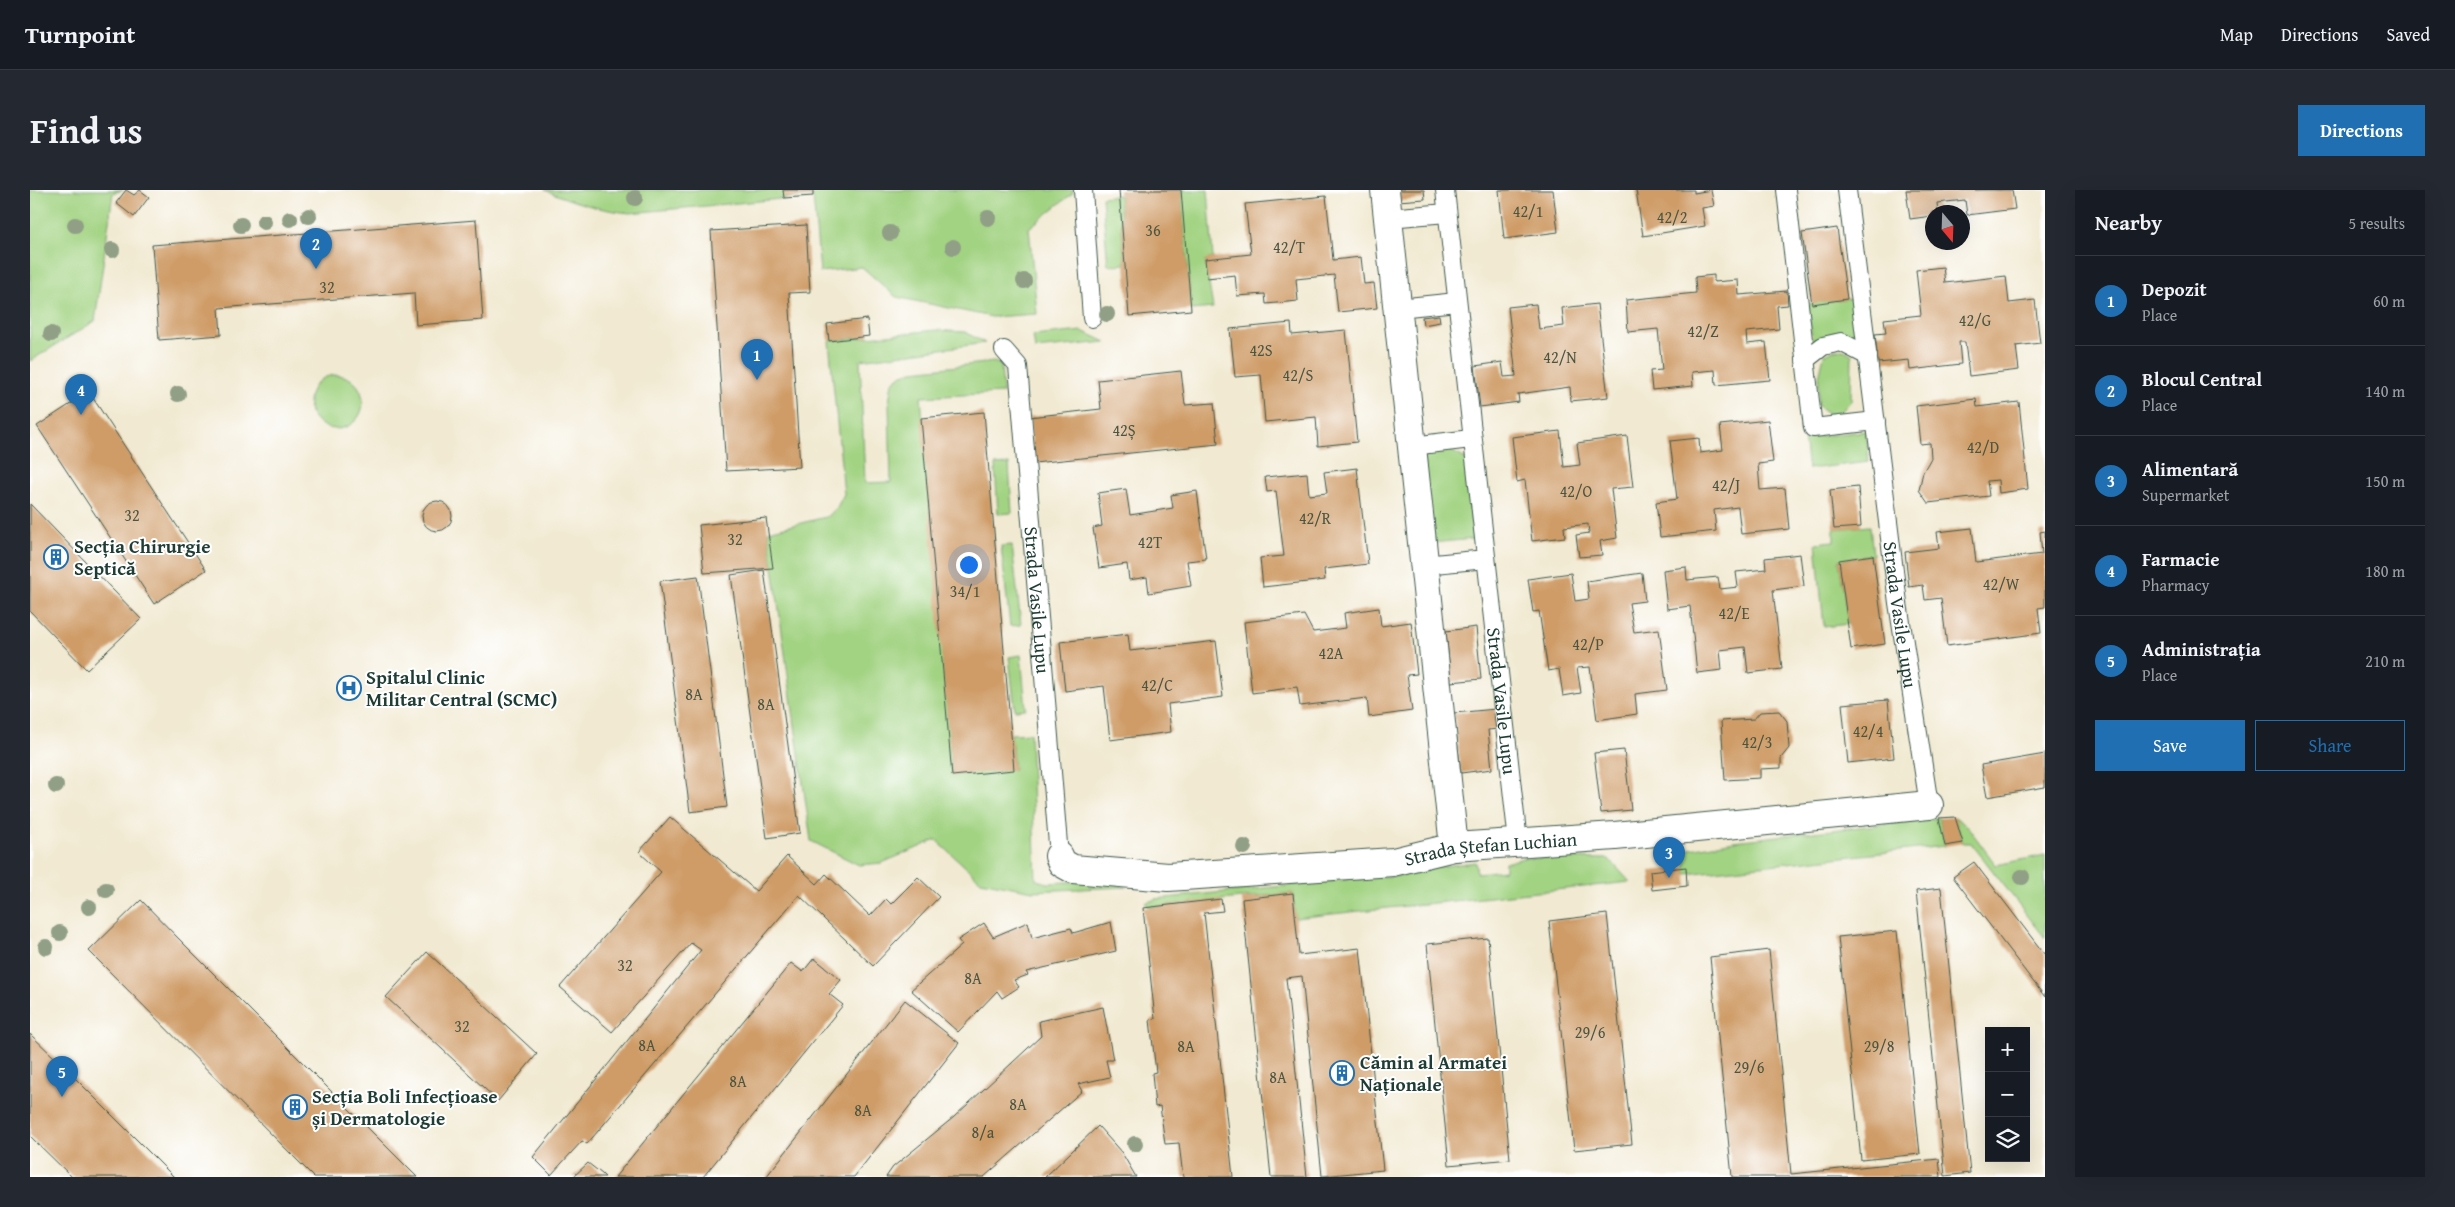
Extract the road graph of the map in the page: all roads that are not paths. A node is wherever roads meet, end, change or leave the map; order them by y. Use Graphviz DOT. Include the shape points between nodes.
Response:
graph roads {
  1 [pos="1083,190"];
  2 [pos="1385,190"];
  3 [pos="1445,190"];
  4 [pos="1786,190"];
  5 [pos="1847,190"];
  6 [pos="1447,213"];
  7 [pos="1388,218"];
  8 [pos="1457,302"];
  9 [pos="1398,308"];
  10 [pos="1092,318"];
  11 [pos="1004,350"];
  12 [pos="1868,356"];
  13 [pos="1805,360"];
  14 [pos="1876,421"];
  15 [pos="1471,439"];
  16 [pos="1412,446"];
  17 [pos="1486,559"];
  18 [pos="1424,565"];
  19 [pos="1929,805"];
  20 [pos="1518,842"];
  21 [pos="1454,847"];
  22 [pos="1059,856"];
  1 -- 10 [label="lane"];
  2 -- 7 [label="street"];
  3 -- 6 [label="lane, Strada Vasile Lupu"];
  4 -- 13 [label="lane"];
  5 -- 12 [label="lane, Strada Vasile Lupu"];
  6 -- 7 [label="lane"];
  6 -- 8 [label="lane, Strada Vasile Lupu"];
  7 -- 9 [label="street"];
  8 -- 9 [label="lane"];
  8 -- 15 [label="lane, Strada Vasile Lupu"];
  9 -- 16 [label="street"];
  11 -- 22 [label="lane, Strada Vasile Lupu" via="1018,366"];
  12 -- 13 [label="lane" via="1841,342 1823,346"];
  12 -- 14 [label="lane, Strada Vasile Lupu"];
  13 -- 14 [label="lane" via="1812,428"];
  14 -- 19 [label="lane, Strada Vasile Lupu" via="1898,603"];
  15 -- 16 [label="lane"];
  15 -- 17 [label="lane, Strada Vasile Lupu"];
  16 -- 18 [label="street"];
  17 -- 18 [label="lane"];
  17 -- 20 [label="lane, Strada Vasile Lupu"];
  18 -- 21 [label="street"];
  19 -- 20 [label="street, Strada Ștefan Luchian" via="1625,835"];
  20 -- 21 [label="street, Strada Ștefan Luchian"];
  21 -- 22 [label="street, Strada Ștefan Luchian" via="1392,862 1168,878 1073,869 1062,863"];
}
